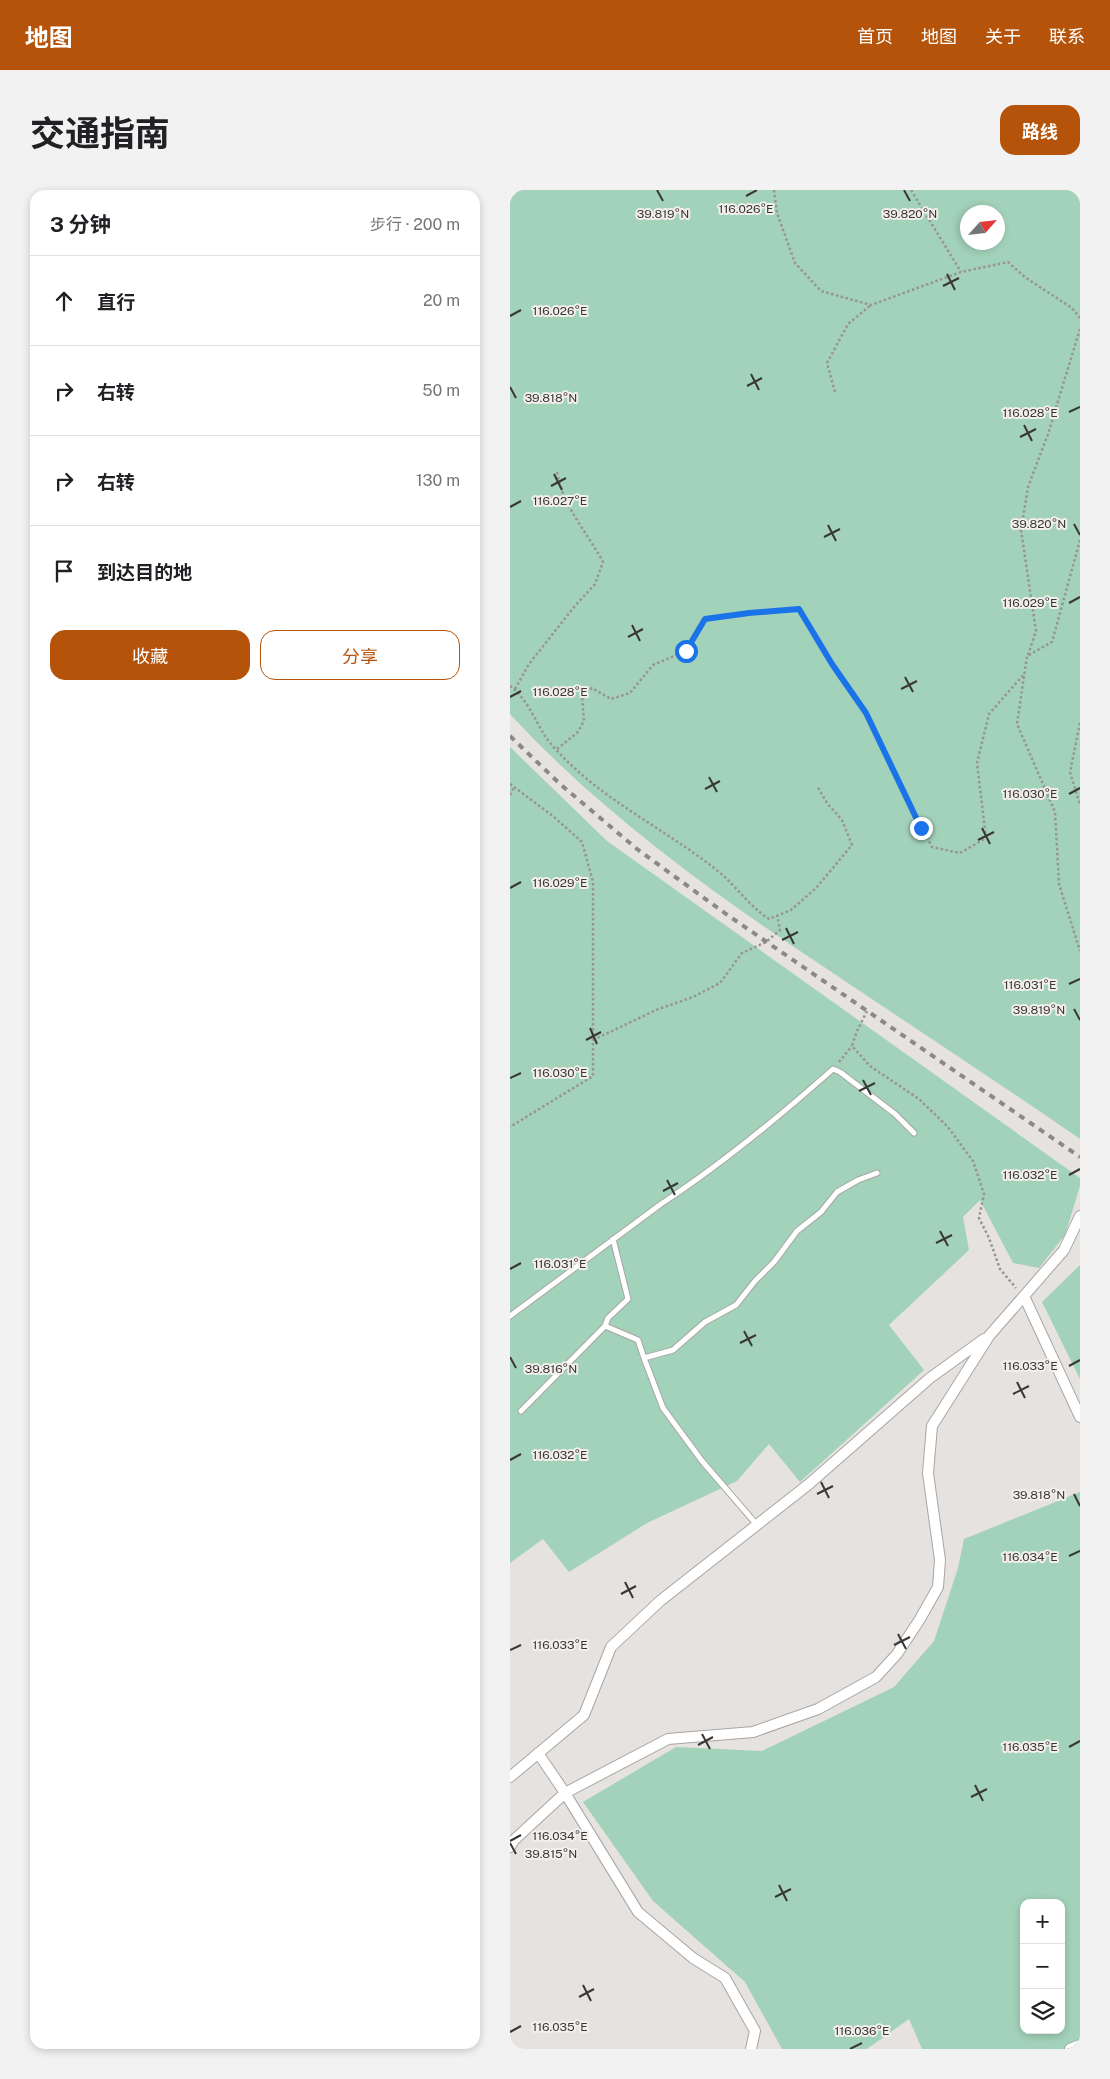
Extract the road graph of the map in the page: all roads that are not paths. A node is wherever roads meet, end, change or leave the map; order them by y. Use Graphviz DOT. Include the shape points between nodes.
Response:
graph roads {
  1 [pos="914,1133"];
  2 [pos="877,1173"];
  3 [pos="1080,1216"];
  4 [pos="613,1239"];
  5 [pos="1024,1296"];
  6 [pos="510,1316"];
  7 [pos="605,1326"];
  8 [pos="989,1336"];
  9 [pos="644,1358"];
  10 [pos="521,1411"];
  11 [pos="1080,1417"];
  12 [pos="757,1525"];
  13 [pos="538,1753"];
  14 [pos="510,1777"];
  15 [pos="565,1793"];
  16 [pos="510,1847"];
  17 [pos="1080,2045"];
  18 [pos="751,2049"];
  19 [pos="1070,2049"];
  1 -- 4 [label="lane" via="894,1114 833,1069 789,1108 700,1177"];
  2 -- 9 [label="lane" via="837,1192 822,1212 796,1231 736,1305 705,1322 673,1350"];
  3 -- 5 [label="street" via="1064,1250"];
  4 -- 6 [label="lane"];
  4 -- 7 [label="lane" via="628,1299 608,1318"];
  5 -- 8 [label="street"];
  5 -- 11 [label="street"];
  7 -- 9 [label="lane" via="638,1340"];
  7 -- 10 [label="lane"];
  8 -- 12 [label="street" via="930,1378"];
  8 -- 15 [label="street" via="932,1426 928,1474 940,1560 938,1587 897,1654 876,1677 818,1709 754,1732 668,1739"];
  9 -- 12 [label="lane" via="663,1408 702,1461"];
  12 -- 13 [label="street" via="660,1601 611,1647 584,1716"];
  13 -- 14 [label="street"];
  13 -- 15 [label="street"];
  15 -- 16 [label="street"];
  15 -- 18 [label="street" via="638,1912 693,1958 725,1978 755,2031"];
  17 -- 19 [label="street"];
}
